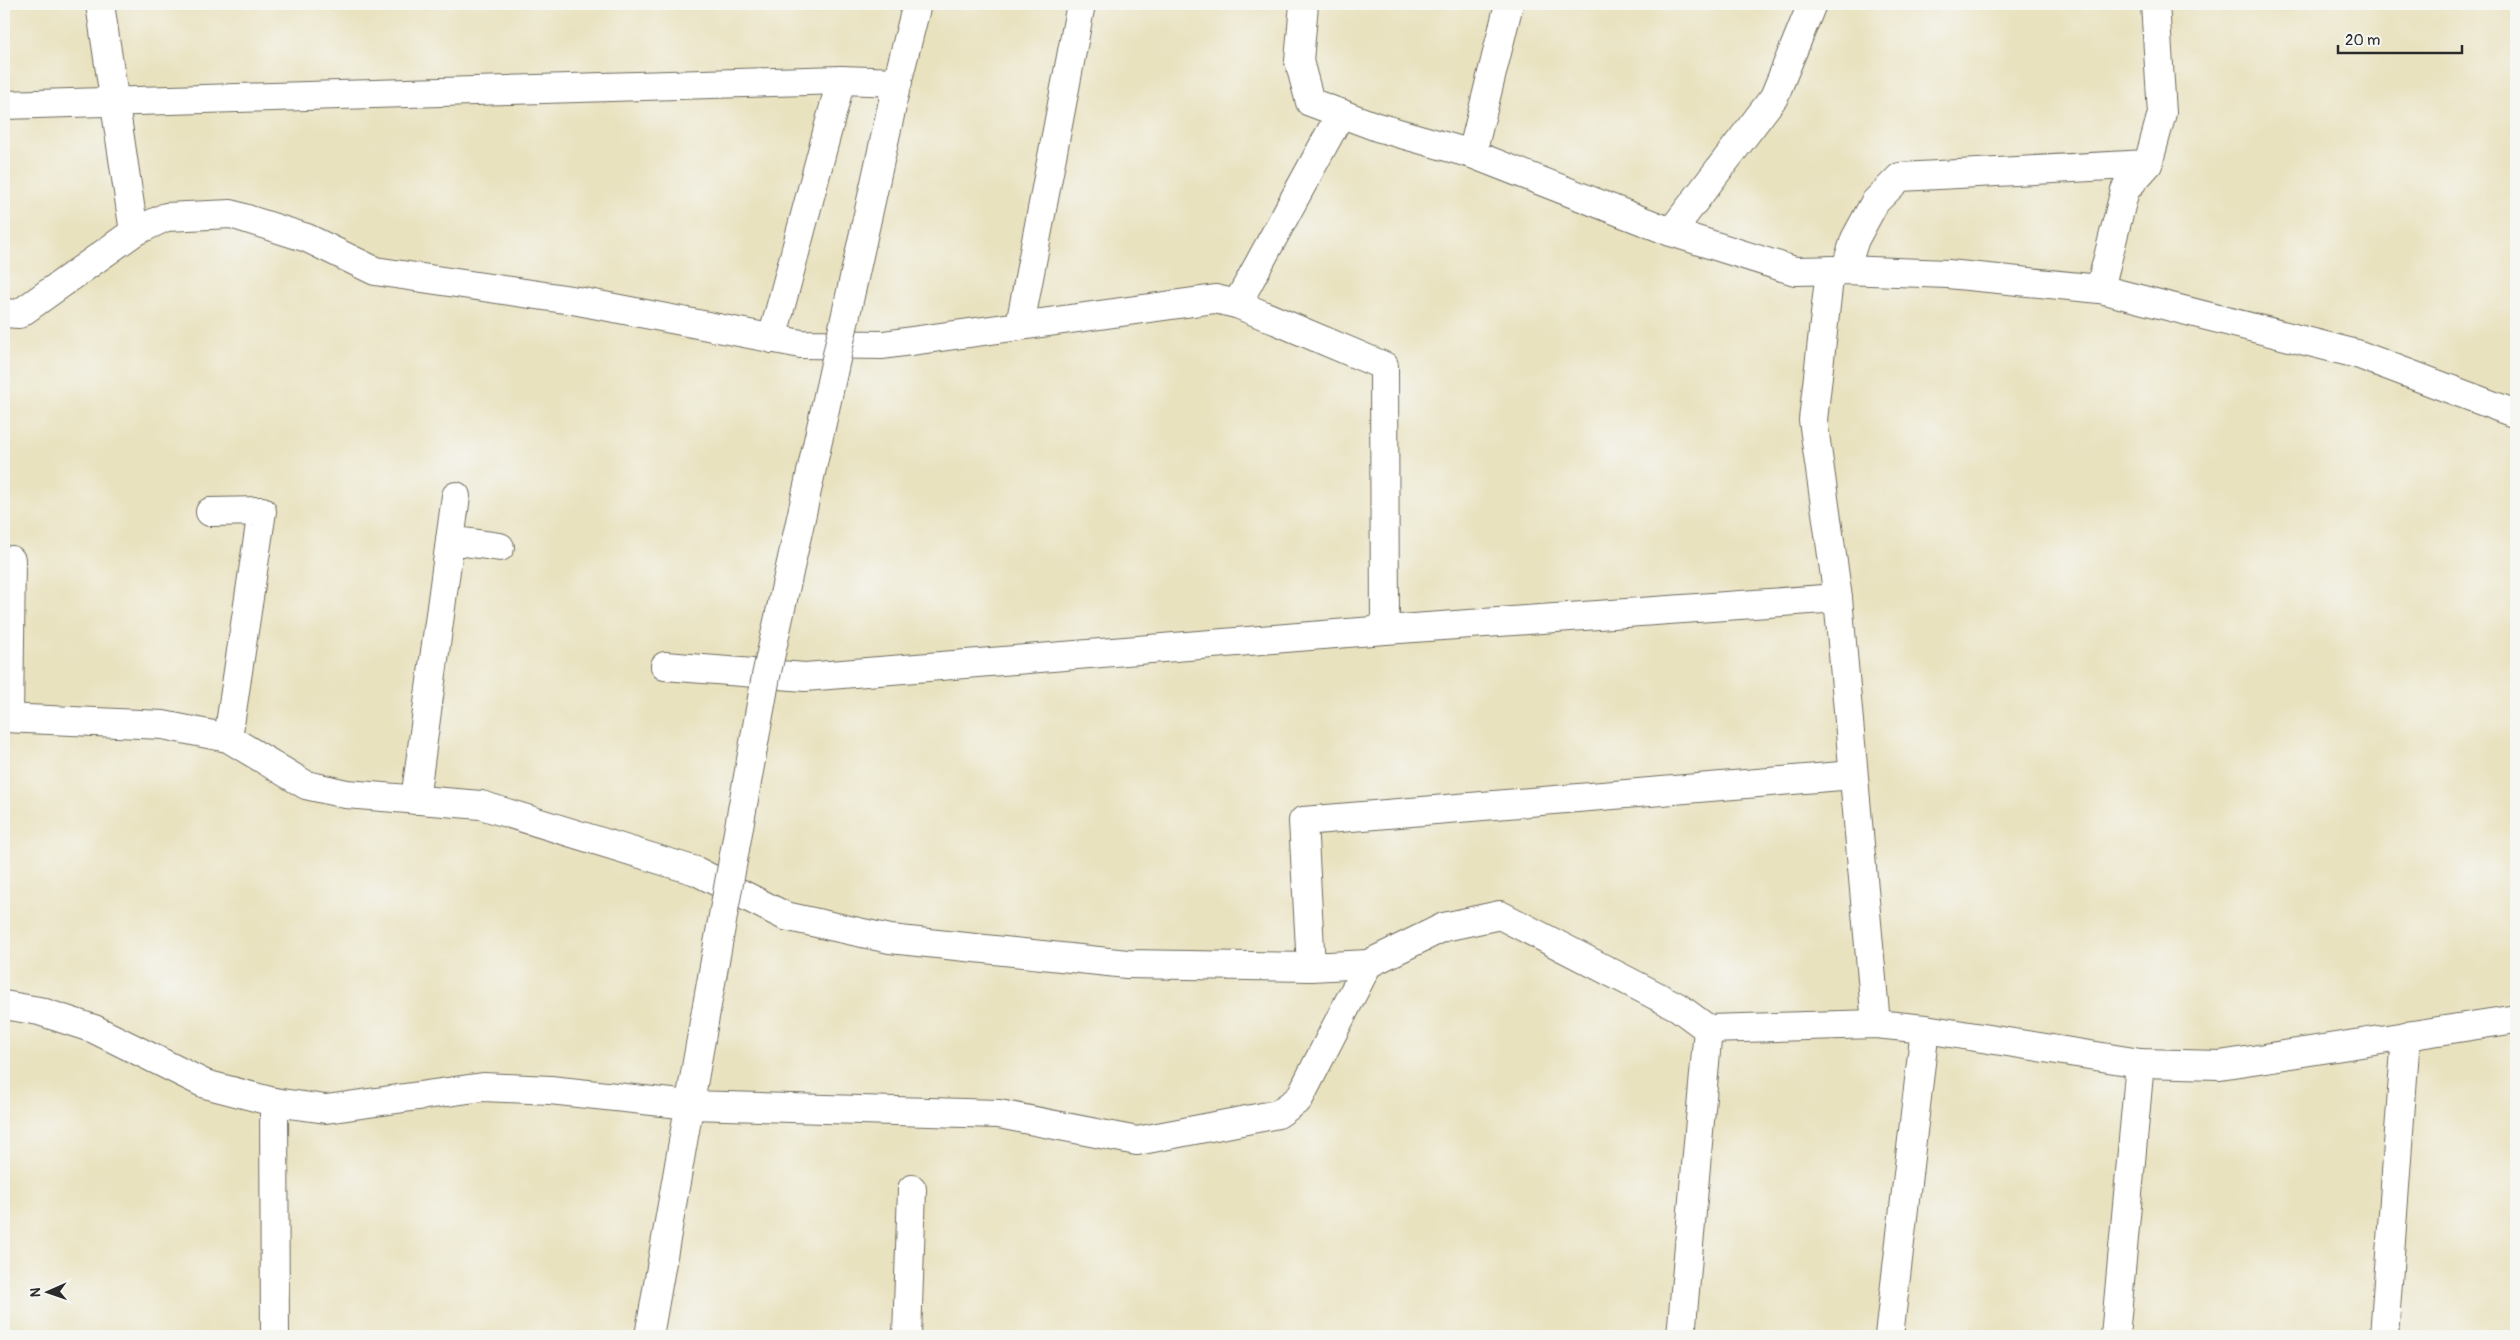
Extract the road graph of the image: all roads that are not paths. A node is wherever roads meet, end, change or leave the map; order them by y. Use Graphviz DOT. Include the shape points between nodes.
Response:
graph roads {
  1 [pos="100,4"];
  2 [pos="917,4"];
  3 [pos="1081,4"];
  4 [pos="1304,4"];
  5 [pos="1509,4"];
  6 [pos="1812,4"];
  7 [pos="2155,4"];
  8 [pos="841,80"];
  9 [pos="895,94"];
  10 [pos="115,100"];
  11 [pos="4,105"];
  12 [pos="1340,113"];
  13 [pos="1472,154"];
  14 [pos="2148,164"];
  15 [pos="134,232"];
  16 [pos="1671,232"];
  17 [pos="1837,270"];
  18 [pos="2100,289"];
  19 [pos="1237,304"];
  20 [pos="4,313"];
  21 [pos="1020,325"];
  22 [pos="772,340"];
  23 [pos="2516,414"];
  24 [pos="456,496"];
  25 [pos="210,512"];
  26 [pos="450,540"];
  27 [pos="500,547"];
  28 [pos="11,560"];
  29 [pos="1838,598"];
  30 [pos="1385,630"];
  31 [pos="666,666"];
  32 [pos="6,718"];
  33 [pos="228,738"];
  34 [pos="1853,775"];
  35 [pos="415,800"];
  36 [pos="1368,964"];
  37 [pos="1311,968"];
  38 [pos="4,1005"];
  39 [pos="2516,1018"];
  40 [pos="1876,1024"];
  41 [pos="1708,1029"];
  42 [pos="1925,1029"];
  43 [pos="2406,1036"];
  44 [pos="2140,1063"];
  45 [pos="274,1102"];
  46 [pos="690,1105"];
  47 [pos="912,1189"];
  48 [pos="275,1336"];
  49 [pos="650,1336"];
  50 [pos="907,1336"];
  51 [pos="1681,1336"];
  52 [pos="1889,1336"];
  53 [pos="2115,1336"];
  54 [pos="2384,1336"];
  1 -- 10 [label="street"];
  2 -- 9 [label="street"];
  3 -- 21 [label="street"];
  4 -- 12 [label="street" via="1299,61 1310,102"];
  5 -- 13 [label="street"];
  6 -- 16 [label="street" via="1774,97"];
  7 -- 14 [label="street" via="2162,113"];
  8 -- 9 [label="street"];
  8 -- 10 [label="street"];
  8 -- 22 [label="street"];
  9 -- 46 [label="street, bridge" via="766,676"];
  10 -- 11 [label="street"];
  10 -- 15 [label="street"];
  12 -- 13 [label="street"];
  12 -- 19 [label="street"];
  13 -- 16 [label="street"];
  14 -- 17 [label="street" via="1900,177 1874,202"];
  14 -- 18 [label="street" via="2126,190"];
  15 -- 20 [label="street" via="19,314"];
  15 -- 22 [label="street" via="166,217 231,214 307,238 375,271 578,301"];
  16 -- 17 [label="street" via="1794,271"];
  17 -- 18 [label="street" via="1948,274"];
  17 -- 29 [label="street" via="1814,420"];
  18 -- 23 [label="street" via="2357,354"];
  19 -- 21 [label="street" via="1215,299"];
  19 -- 30 [label="street" via="1384,366"];
  21 -- 22 [label="street" via="883,345 800,344"];
  24 -- 26 [label="street"];
  25 -- 33 [label="street" via="262,511"];
  26 -- 27 [label="street"];
  26 -- 35 [label="street"];
  28 -- 32 [label="street"];
  29 -- 30 [label="street"];
  29 -- 34 [label="street"];
  30 -- 31 [label="street" via="805,677"];
  32 -- 33 [label="street" via="163,725"];
  33 -- 35 [label="street" via="306,785 346,794"];
  34 -- 37 [label="street" via="1303,821"];
  34 -- 40 [label="street"];
  35 -- 37 [label="street" via="481,805 696,871 785,916 890,940 1127,964"];
  36 -- 37 [label="street"];
  36 -- 41 [label="street" via="1444,927 1500,915 1678,1007"];
  36 -- 46 [label="street" via="1299,1099 1278,1114 1137,1141 999,1114"];
  38 -- 45 [label="street" via="39,1011 94,1029 205,1084"];
  39 -- 43 [label="street"];
  40 -- 41 [label="street"];
  40 -- 42 [label="street"];
  41 -- 51 [label="street"];
  42 -- 44 [label="street"];
  42 -- 52 [label="street"];
  43 -- 44 [label="street" via="2220,1065"];
  43 -- 54 [label="street"];
  44 -- 53 [label="street"];
  45 -- 46 [label="street" via="326,1109 483,1087 550,1090"];
  45 -- 48 [label="street"];
  46 -- 49 [label="street"];
  47 -- 50 [label="street"];
}
